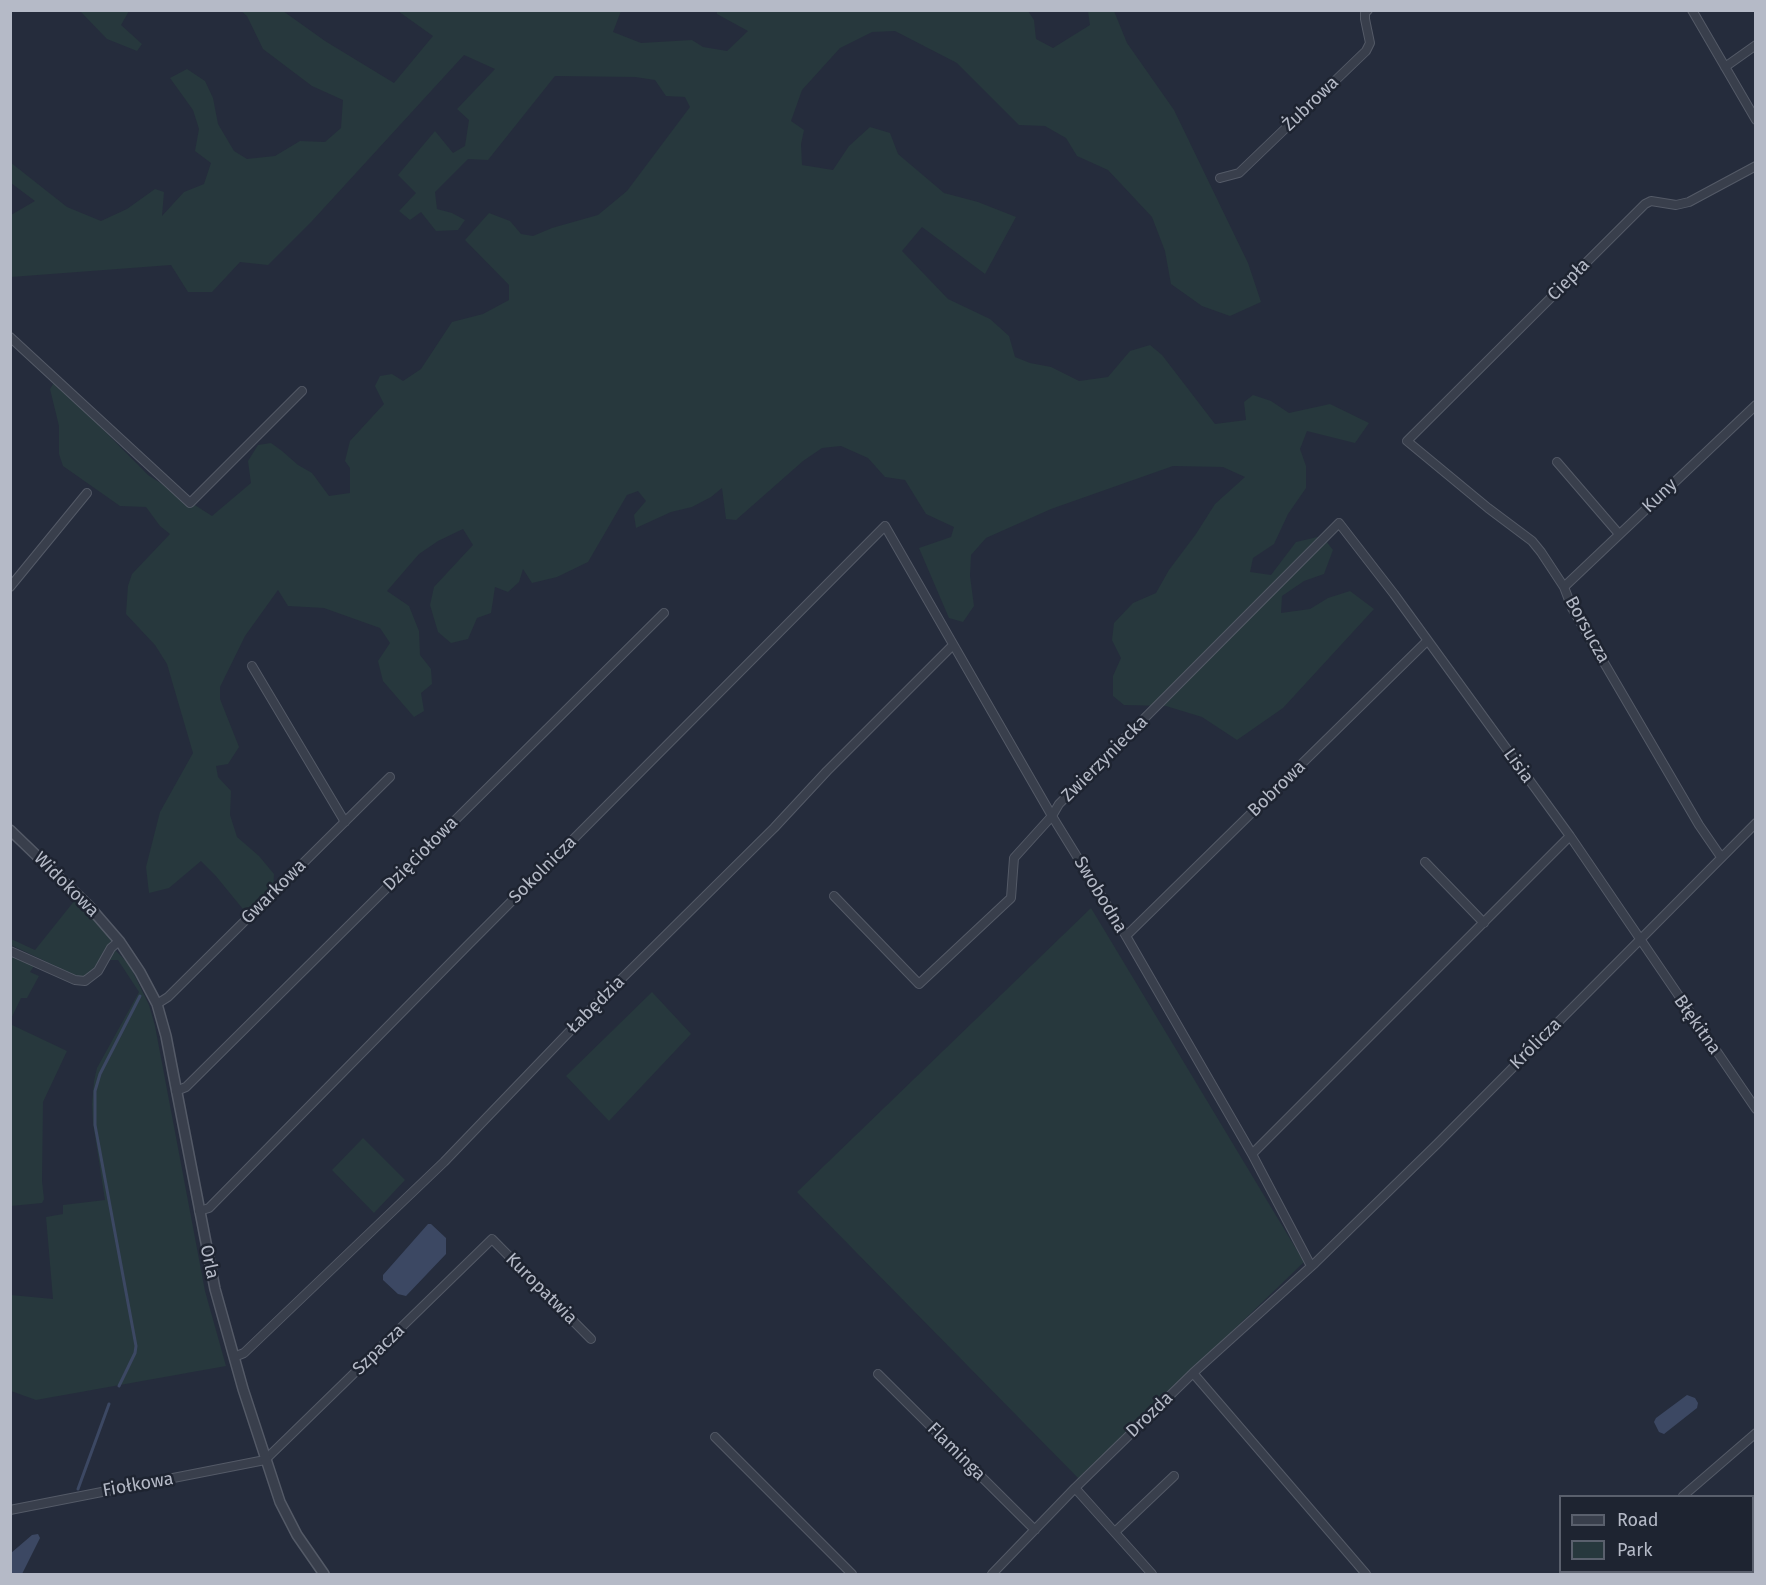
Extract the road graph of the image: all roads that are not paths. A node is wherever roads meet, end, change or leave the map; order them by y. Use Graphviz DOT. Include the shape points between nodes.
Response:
graph roads {
  1 [pos="1368,10"];
  2 [pos="1692,10"];
  3 [pos="1755,45"];
  4 [pos="1725,67"];
  5 [pos="1755,120"];
  6 [pos="1755,166"];
  7 [pos="1220,178"];
  8 [pos="10,337"];
  9 [pos="302,391"];
  10 [pos="1755,405"];
  11 [pos="1407,441"];
  12 [pos="1557,462"];
  13 [pos="87,493"];
  14 [pos="885,526"];
  15 [pos="1619,534"];
  16 [pos="10,587"];
  17 [pos="1564,587"];
  18 [pos="1394,594"];
  19 [pos="664,613"];
  20 [pos="1427,641"];
  21 [pos="953,645"];
  22 [pos="252,666"];
  23 [pos="390,777"];
  24 [pos="1052,816"];
  25 [pos="345,822"];
  26 [pos="1755,823"];
  27 [pos="10,830"];
  28 [pos="1570,837"];
  29 [pos="1721,857"];
  30 [pos="1425,862"];
  31 [pos="834,896"];
  32 [pos="1484,923"];
  33 [pos="1126,936"];
  34 [pos="1640,940"];
  35 [pos="120,941"];
  36 [pos="10,951"];
  37 [pos="157,1004"];
  38 [pos="176,1091"];
  39 [pos="1755,1109"];
  40 [pos="1252,1154"];
  41 [pos="199,1212"];
  42 [pos="492,1239"];
  43 [pos="1313,1264"];
  44 [pos="591,1339"];
  45 [pos="234,1357"];
  46 [pos="1193,1373"];
  47 [pos="878,1374"];
  48 [pos="1755,1433"];
  49 [pos="715,1437"];
  50 [pos="266,1461"];
  51 [pos="1174,1476"];
  52 [pos="1076,1488"];
  53 [pos="1685,1495"];
  54 [pos="10,1510"];
  55 [pos="1035,1530"];
  56 [pos="1115,1532"];
  57 [pos="324,1575"];
  58 [pos="852,1575"];
  59 [pos="992,1575"];
  60 [pos="1152,1575"];
  61 [pos="1365,1575"];
  1 -- 7 [label="street, Żubrowa" via="1365,19 1370,43 1366,51 1239,173"];
  2 -- 4 [label="street"];
  3 -- 4 [label="street"];
  4 -- 5 [label="street"];
  6 -- 11 [label="street, Ciepła" via="1689,202 1645,204"];
  8 -- 9 [label="street" via="190,503"];
  10 -- 15 [label="street, Kuny"];
  11 -- 17 [label="street, Borsucza" via="1532,541"];
  12 -- 15 [label="street"];
  13 -- 16 [label="street"];
  14 -- 21 [label="street, Swobodna"];
  14 -- 41 [label="street, Sokolnicza" via="209,1208"];
  15 -- 17 [label="street, Kuny"];
  17 -- 29 [label="street, Borsucza" via="1572,608"];
  18 -- 20 [label="street, Lisia"];
  18 -- 24 [label="street, Zwierzyniecka" via="1338,523 1059,804"];
  19 -- 38 [label="street, Dzięciołowa" via="186,1087"];
  20 -- 28 [label="street, Lisia"];
  20 -- 33 [label="street, Bobrowa"];
  21 -- 24 [label="street, Swobodna"];
  21 -- 45 [label="street, Łabędzia" via="444,1162 244,1353"];
  22 -- 25 [label="street"];
  23 -- 25 [label="street, Gwarkowa"];
  24 -- 31 [label="street, Zwierzyniecka" via="1014,858 1011,898 919,984"];
  24 -- 33 [label="street, Swobodna"];
  25 -- 37 [label="street, Gwarkowa"];
  26 -- 29 [label="street, Królicza"];
  27 -- 35 [label="street, Widokowa"];
  28 -- 32 [label="street"];
  28 -- 34 [label="street, Lisia"];
  29 -- 34 [label="street, Królicza"];
  30 -- 32 [label="street"];
  32 -- 40 [label="street"];
  33 -- 40 [label="street, Swobodna"];
  34 -- 39 [label="street, Błękitna"];
  34 -- 43 [label="street, Królicza"];
  35 -- 36 [label="street" via="111,948 98,971 84,981"];
  35 -- 37 [label="street, Orla"];
  37 -- 38 [label="street, Orla"];
  38 -- 41 [label="street, Orla"];
  40 -- 43 [label="street, Swobodna"];
  41 -- 45 [label="street, Orla"];
  42 -- 44 [label="street, Kuropatwia"];
  42 -- 50 [label="street, Szpacza"];
  43 -- 46 [label="street, Drozda"];
  45 -- 50 [label="street, Orla"];
  46 -- 52 [label="street, Drozda"];
  46 -- 61 [label="street"];
  47 -- 55 [label="street, Flaminga"];
  48 -- 53 [label="street"];
  49 -- 58 [label="street"];
  50 -- 54 [label="street, Fiołkowa"];
  50 -- 57 [label="street, Orla" via="286,1514"];
  51 -- 56 [label="street"];
  52 -- 55 [label="street, Drozda"];
  52 -- 56 [label="street"];
  55 -- 59 [label="street, Drozda"];
  56 -- 60 [label="street"];
}
